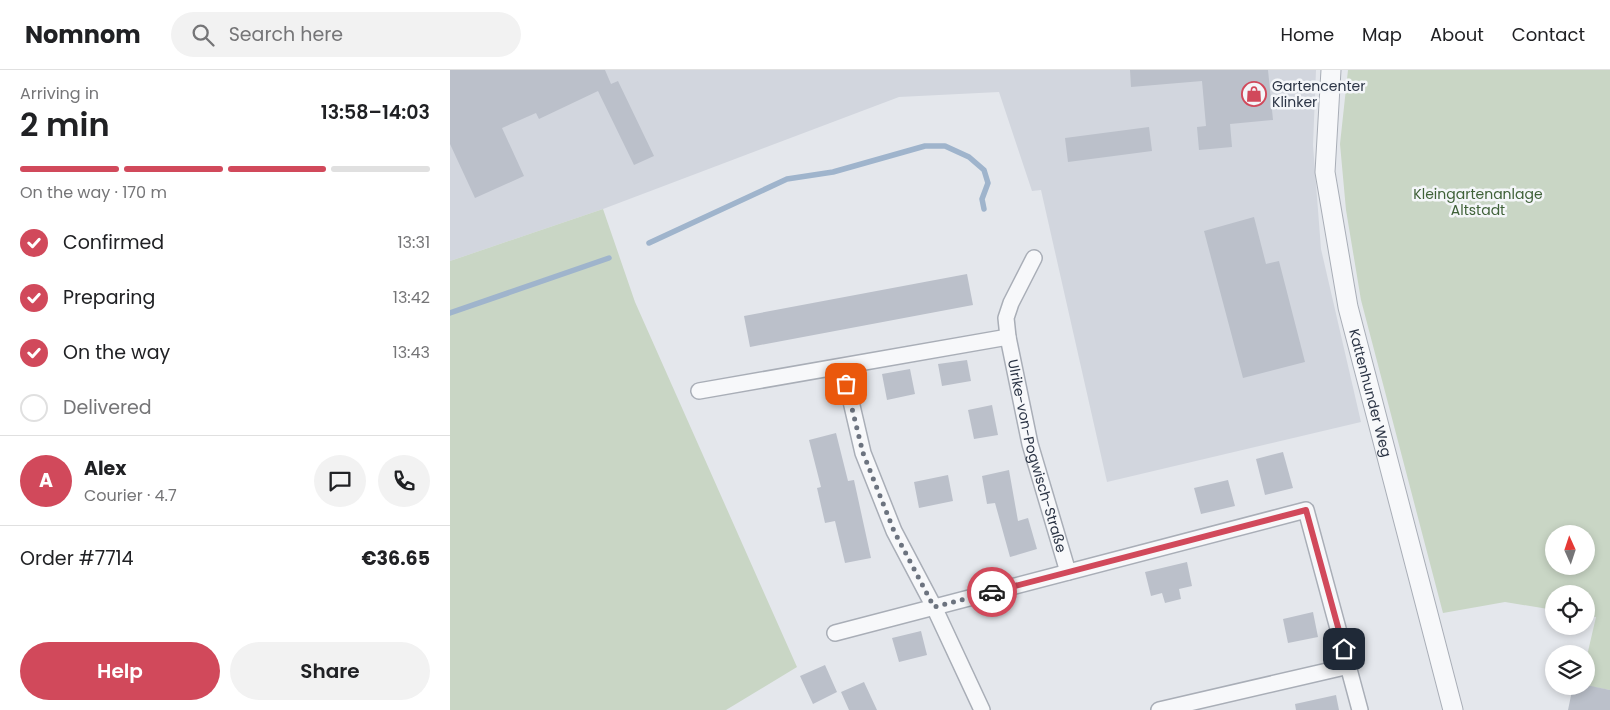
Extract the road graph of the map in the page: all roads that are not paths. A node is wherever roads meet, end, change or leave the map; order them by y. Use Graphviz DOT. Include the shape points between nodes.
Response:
graph roads {
  1 [pos="1331,70"];
  2 [pos="1034,258"];
  3 [pos="1008,337"];
  4 [pos="843,367"];
  5 [pos="699,391"];
  6 [pos="1068,572"];
  7 [pos="934,607"];
  8 [pos="835,633"];
  9 [pos="1348,666"];
  10 [pos="982,710"];
  11 [pos="1159,710"];
  12 [pos="1360,710"];
  13 [pos="1453,710"];
  1 -- 13 [label="street, Kattenhunder Weg" via="1325,172 1348,308"];
  2 -- 3 [label="street, Ulrike-von-Pogwisch-Straße" via="1006,318"];
  3 -- 4 [label="street"];
  3 -- 6 [label="street, Ulrike-von-Pogwisch-Straße" via="1030,444"];
  4 -- 5 [label="street"];
  4 -- 7 [label="street" via="863,453 894,531"];
  6 -- 7 [label="street"];
  6 -- 9 [label="street" via="1306,510"];
  7 -- 8 [label="street"];
  7 -- 10 [label="street"];
  9 -- 11 [label="street"];
  9 -- 12 [label="street"];
}
